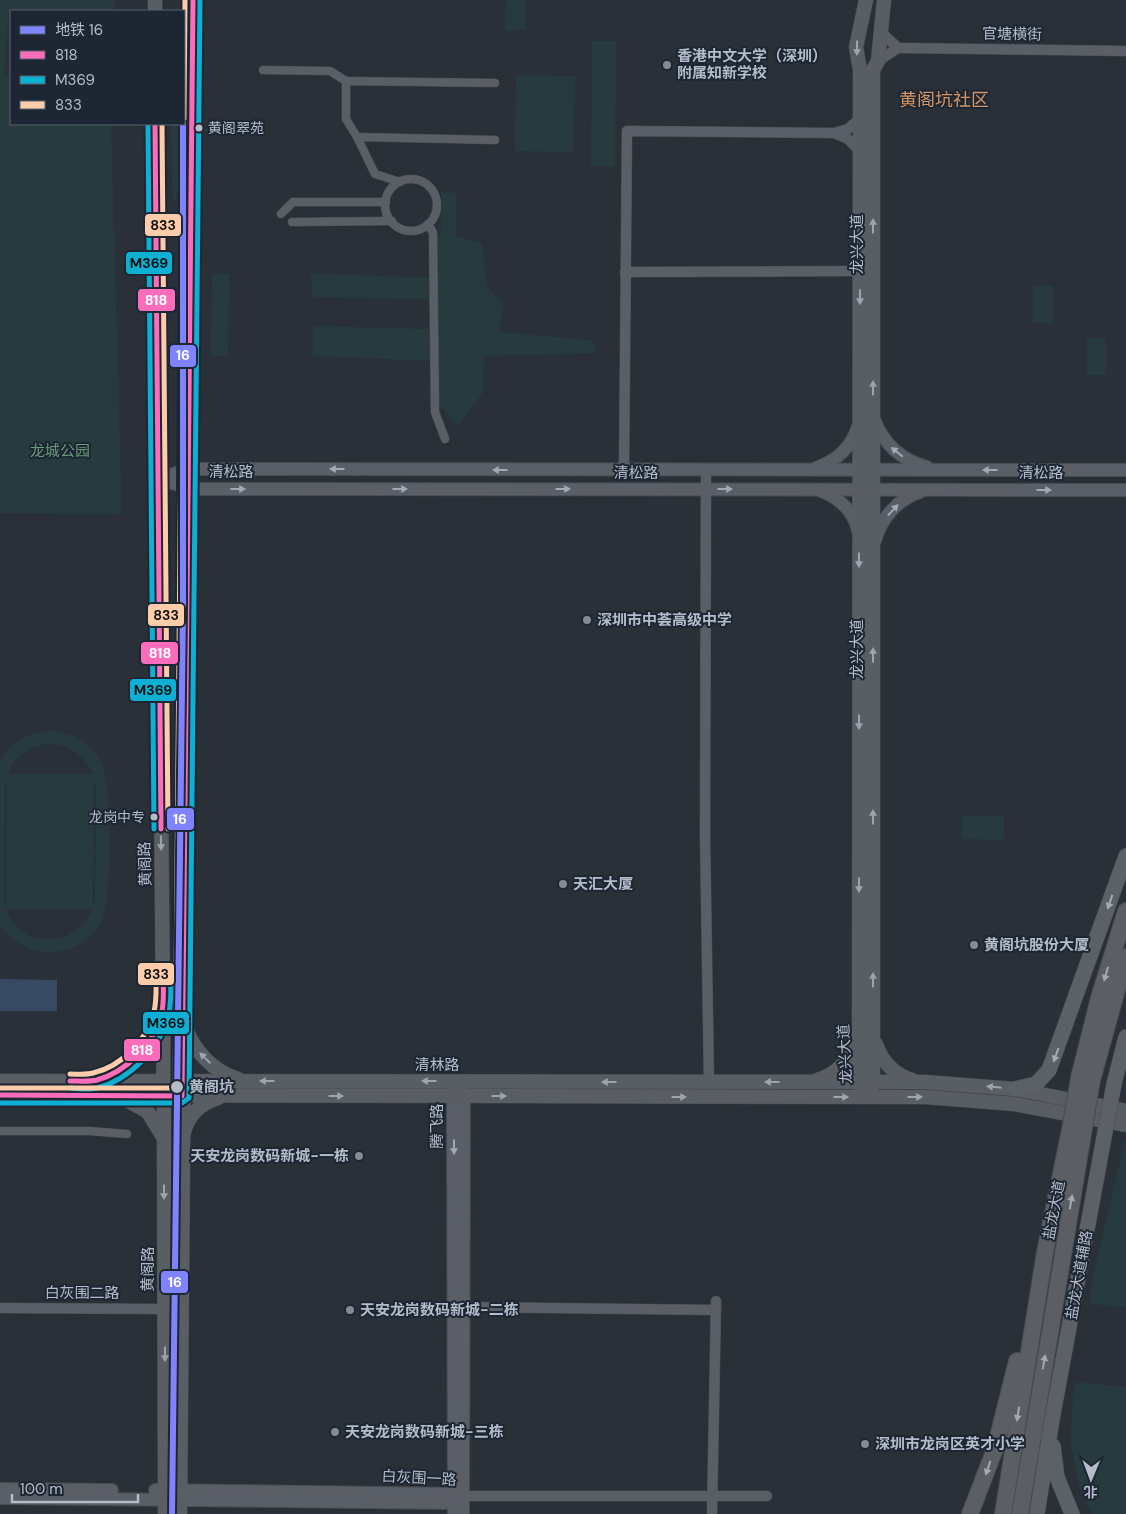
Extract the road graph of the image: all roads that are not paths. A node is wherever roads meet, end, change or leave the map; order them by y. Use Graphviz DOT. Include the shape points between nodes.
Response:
graph roads {
  1 [pos="193,0"];
  2 [pos="866,0"];
  3 [pos="884,0"];
  4 [pos="881,32"];
  5 [pos="898,48"];
  6 [pos="1126,51"];
  7 [pos="878,61"];
  8 [pos="263,70"];
  9 [pos="346,81"];
  10 [pos="495,83"];
  11 [pos="860,119"];
  12 [pos="154,125"];
  13 [pos="834,133"];
  14 [pos="357,138"];
  15 [pos="495,140"];
  16 [pos="860,151"];
  17 [pos="400,182"];
  18 [pos="386,202"];
  19 [pos="281,214"];
  20 [pos="392,221"];
  21 [pos="292,222"];
  22 [pos="428,224"];
  23 [pos="860,271"];
  24 [pos="624,272"];
  25 [pos="873,416"];
  26 [pos="860,423"];
  27 [pos="445,439"];
  28 [pos="189,469"];
  29 [pos="624,470"];
  30 [pos="706,470"];
  31 [pos="811,470"];
  32 [pos="866,470"];
  33 [pos="936,470"];
  34 [pos="1126,470"];
  35 [pos="158,479"];
  36 [pos="189,488"];
  37 [pos="706,489"];
  38 [pos="816,489"];
  39 [pos="866,489"];
  40 [pos="931,489"];
  41 [pos="1126,490"];
  42 [pos="859,535"];
  43 [pos="873,548"];
  44 [pos="1126,856"];
  45 [pos="1126,911"];
  46 [pos="1126,958"];
  47 [pos="163,1006"];
  48 [pos="866,1015"];
  49 [pos="183,1018"];
  50 [pos="866,1030"];
  51 [pos="1126,1037"];
  52 [pos="1086,1079"];
  53 [pos="0,1081"];
  54 [pos="22,1081"];
  55 [pos="95,1081"];
  56 [pos="164,1081"];
  57 [pos="182,1081"];
  58 [pos="246,1081"];
  59 [pos="459,1082"];
  60 [pos="708,1082"];
  61 [pos="808,1082"];
  62 [pos="866,1082"];
  63 [pos="925,1082"];
  64 [pos="1015,1089"];
  65 [pos="0,1096"];
  66 [pos="22,1096"];
  67 [pos="112,1096"];
  68 [pos="164,1096"];
  69 [pos="182,1096"];
  70 [pos="230,1096"];
  71 [pos="459,1096"];
  72 [pos="866,1097"];
  73 [pos="1126,1111"];
  74 [pos="1126,1125"];
  75 [pos="1077,1127"];
  76 [pos="0,1131"];
  77 [pos="127,1134"];
  78 [pos="164,1143"];
  79 [pos="182,1143"];
  80 [pos="1046,1252"];
  81 [pos="459,1307"];
  82 [pos="0,1308"];
  83 [pos="164,1308"];
  84 [pos="1052,1420"];
  85 [pos="0,1489"];
  86 [pos="165,1494"];
  87 [pos="180,1495"];
  88 [pos="712,1496"];
  89 [pos="766,1496"];
  90 [pos="0,1498"];
  91 [pos="456,1502"];
  92 [pos="165,1514"];
  93 [pos="180,1514"];
  94 [pos="463,1514"];
  95 [pos="712,1514"];
  96 [pos="970,1514"];
  97 [pos="1003,1514"];
  98 [pos="1020,1514"];
  99 [pos="1037,1514"];
  100 [pos="1072,1514"];
  1 -- 28 [label="main road"];
  2 -- 11 [label="main road, 龙兴大道, one-way" via="856,47 860,70"];
  3 -- 4 [label="main road, 龙兴大道"];
  4 -- 5 [label="street"];
  4 -- 7 [label="main road, 龙兴大道"];
  5 -- 6 [label="street, 官塘横街"];
  5 -- 7 [label="street"];
  25 -- 7 [label="main road, 龙兴大道, one-way" via="873,70"];
  8 -- 9 [label="street" via="330,71"];
  9 -- 10 [label="street"];
  9 -- 14 [label="street" via="346,119"];
  11 -- 13 [label="street" via="848,129"];
  11 -- 16 [label="main road, 龙兴大道"];
  12 -- 35 [label="main road, 黄阁路"];
  13 -- 16 [label="street" via="848,139"];
  13 -- 24 [label="street" via="627,131"];
  14 -- 15 [label="street"];
  14 -- 17 [label="street" via="375,174"];
  16 -- 23 [label="main road, 龙兴大道"];
  17 -- 18 [label="street" via="390,190"];
  17 -- 22 [label="street" via="419,180 433,190 437,207"];
  18 -- 19 [label="street" via="292,202"];
  18 -- 20 [label="street" via="387,214"];
  20 -- 21 [label="street"];
  20 -- 22 [label="street" via="406,230"];
  22 -- 27 [label="street" via="433,233 436,412"];
  23 -- 24 [label="street"];
  23 -- 26 [label="main road, 龙兴大道, one-way"];
  24 -- 29 [label="street"];
  25 -- 32 [label="main road, 龙兴大道"];
  33 -- 25 [label="street, one-way" via="907,459 894,450 878,430"];
  26 -- 31 [label="street" via="851,444 844,451 825,465"];
  26 -- 32 [label="main road, 龙兴大道"];
  29 -- 28 [label="street, 清松路, one-way"];
  28 -- 35 [label="street, 清松路"];
  28 -- 36 [label="main road"];
  29 -- 30 [label="street, 清松路"];
  30 -- 31 [label="street, 清松路"];
  30 -- 37 [label="street"];
  31 -- 32 [label="street, 清松路"];
  32 -- 33 [label="street, 清松路"];
  32 -- 39 [label="main road, 龙兴大道"];
  34 -- 33 [label="street, 清松路, one-way"];
  35 -- 36 [label="street, 清松路"];
  35 -- 47 [label="main road, 黄阁路, one-way"];
  36 -- 37 [label="street, 清松路, one-way"];
  36 -- 49 [label="main road"];
  37 -- 38 [label="street, 清松路, one-way"];
  37 -- 60 [label="street"];
  38 -- 39 [label="street, 清松路"];
  38 -- 42 [label="street" via="845,507"];
  39 -- 40 [label="street, 清松路"];
  39 -- 42 [label="main road, 龙兴大道"];
  39 -- 43 [label="main road, 龙兴大道"];
  40 -- 41 [label="street, 清松路, one-way"];
  43 -- 40 [label="street, one-way" via="880,527 894,508 911,495"];
  42 -- 48 [label="main road, 龙兴大道, one-way"];
  48 -- 43 [label="main road, 龙兴大道, one-way"];
  44 -- 64 [label="main road, one-way" via="1052,1065 1036,1084"];
  45 -- 52 [label="highway, 盐龙大道, one-way" via="1099,998"];
  46 -- 52 [label="highway, 盐龙大道"];
  47 -- 55 [label="main road" via="153,1033 138,1053 120,1069"];
  47 -- 56 [label="main road, 黄阁路"];
  48 -- 50 [label="main road, 龙兴大道"];
  49 -- 57 [label="main road"];
  58 -- 49 [label="main road, one-way" via="225,1074 206,1060 191,1040"];
  50 -- 61 [label="main road" via="845,1062 823,1078"];
  50 -- 62 [label="main road, 龙兴大道"];
  50 -- 63 [label="main road" via="887,1065 910,1079"];
  51 -- 84 [label="main road, 盐龙大道辅路, bridge" via="1114,1084"];
  52 -- 75 [label="highway, 盐龙大道, bridge"];
  53 -- 54 [label="main road, 清林路"];
  54 -- 55 [label="main road, 清林路"];
  54 -- 66 [label="main road"];
  55 -- 56 [label="main road, 清林路"];
  56 -- 57 [label="main road, 清林路"];
  56 -- 68 [label="main road, 黄阁路"];
  57 -- 58 [label="main road, 清林路"];
  57 -- 69 [label="main road"];
  59 -- 58 [label="main road, 清林路, one-way"];
  60 -- 59 [label="main road, 清林路, one-way"];
  59 -- 71 [label="street, 腾飞路"];
  61 -- 60 [label="main road, 清林路, one-way"];
  61 -- 62 [label="main road, 清林路"];
  62 -- 63 [label="main road, 清林路"];
  62 -- 72 [label="main road, 龙兴大道"];
  64 -- 63 [label="main road, one-way"];
  64 -- 73 [label="main road"];
  65 -- 66 [label="main road, 清林路"];
  66 -- 67 [label="main road, 清林路"];
  67 -- 68 [label="main road, 清林路"];
  67 -- 78 [label="main road" via="126,1099 148,1112"];
  68 -- 69 [label="main road, 清林路"];
  68 -- 78 [label="main road, 黄阁路"];
  69 -- 70 [label="main road, 清林路"];
  69 -- 79 [label="main road"];
  70 -- 71 [label="main road, 清林路, one-way"];
  70 -- 79 [label="main road" via="205,1103 196,1110 189,1119"];
  71 -- 72 [label="main road, 清林路, one-way"];
  71 -- 81 [label="street, 腾飞路"];
  72 -- 74 [label="main road, 清林路, one-way" via="969,1099"];
  75 -- 80 [label="highway, 盐龙大道"];
  98 -- 75 [label="highway, 盐龙大道, one-way"];
  76 -- 77 [label="street"];
  78 -- 83 [label="main road, 黄阁路, one-way"];
  79 -- 87 [label="main road"];
  80 -- 96 [label="highway, one-way" via="995,1449"];
  80 -- 97 [label="highway, 盐龙大道, one-way"];
  81 -- 88 [label="street" via="716,1305"];
  81 -- 91 [label="street, 腾飞路"];
  82 -- 83 [label="street, 白灰围二路"];
  83 -- 86 [label="main road, 黄阁路, one-way"];
  84 -- 99 [label="main road, 盐龙大道辅路"];
  84 -- 100 [label="main road" via="1057,1477"];
  85 -- 86 [label="street, 白灰围一路"];
  86 -- 87 [label="street, 白灰围一路"];
  86 -- 90 [label="street, 白灰围一路"];
  86 -- 92 [label="main road, 黄阁路"];
  87 -- 91 [label="street, 白灰围一路"];
  87 -- 93 [label="main road"];
  88 -- 89 [label="street"];
  88 -- 91 [label="street"];
  88 -- 95 [label="street"];
  91 -- 94 [label="street, 腾飞路"];
}
